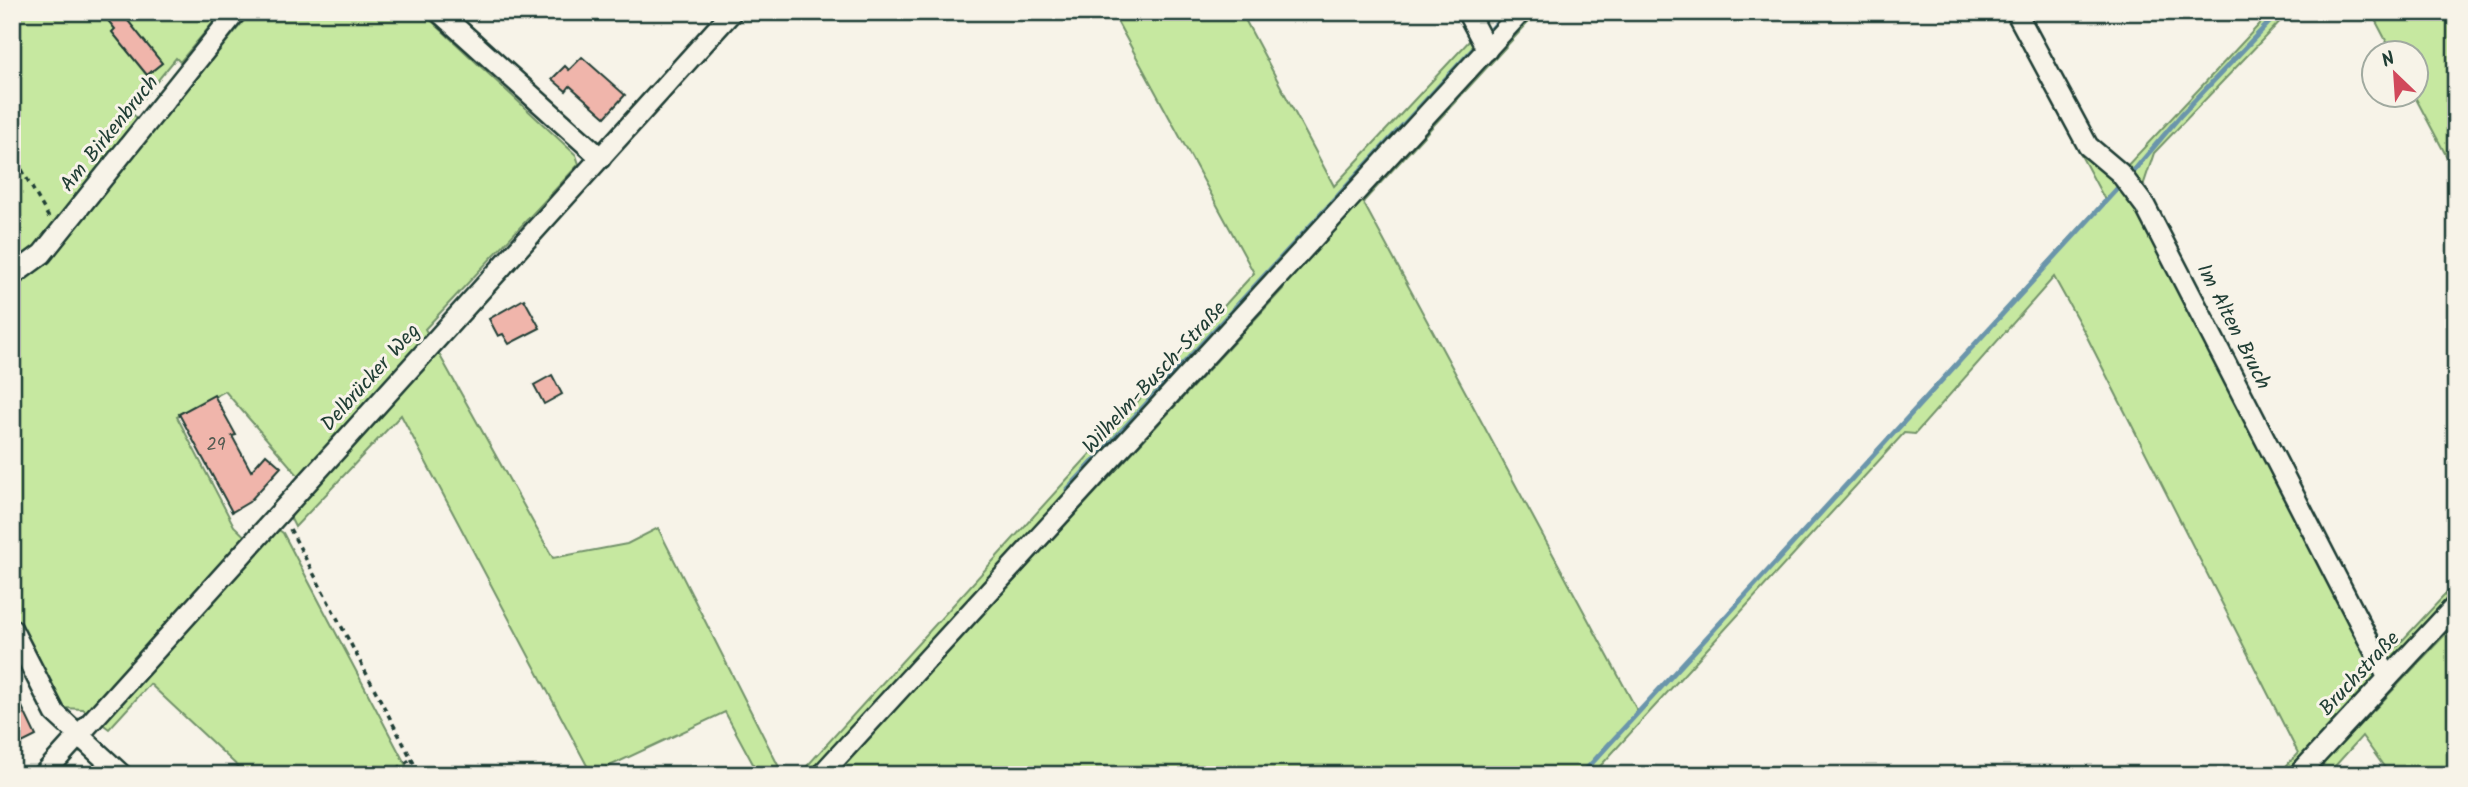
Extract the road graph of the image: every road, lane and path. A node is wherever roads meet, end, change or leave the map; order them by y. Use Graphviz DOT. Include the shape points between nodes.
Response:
graph roads {
  1 [pos="236,12"];
  2 [pos="439,12"];
  3 [pos="732,12"];
  4 [pos="1467,12"];
  5 [pos="1521,12"];
  6 [pos="2016,12"];
  7 [pos="1487,50"];
  8 [pos="12,152"];
  9 [pos="601,158"];
  10 [pos="58,235"];
  11 [pos="12,276"];
  12 [pos="280,512"];
  13 [pos="2456,605"];
  14 [pos="12,629"];
  15 [pos="2388,678"];
  16 [pos="79,735"];
  17 [pos="411,759"];
  18 [pos="43,775"];
  19 [pos="122,775"];
  20 [pos="388,775"];
  21 [pos="420,775"];
  22 [pos="821,775"];
  23 [pos="2298,775"];
  1 -- 10 [label="street, Am Birkenbruch"];
  2 -- 9 [label="street"];
  3 -- 9 [label="street, Delbrücker Weg"];
  4 -- 7 [label="street"];
  5 -- 7 [label="street, Wilhelm-Busch-Straße"];
  6 -- 15 [label="street, Im Alten Bruch" via="2088,146 2125,179 2145,206"];
  7 -- 22 [label="street, Wilhelm-Busch-Straße"];
  8 -- 10 [label="path"];
  9 -- 12 [label="street, Delbrücker Weg"];
  10 -- 11 [label="street, Am Birkenbruch" via="42,254"];
  12 -- 16 [label="street, Delbrücker Weg"];
  12 -- 17 [label="path"];
  13 -- 15 [label="street, Bruchstraße"];
  14 -- 16 [label="street" via="55,713"];
  15 -- 23 [label="street, Bruchstraße"];
  16 -- 18 [label="street, Delbrücker Weg"];
  16 -- 19 [label="street"];
  17 -- 20 [label="path"];
  17 -- 21 [label="path"];
}
